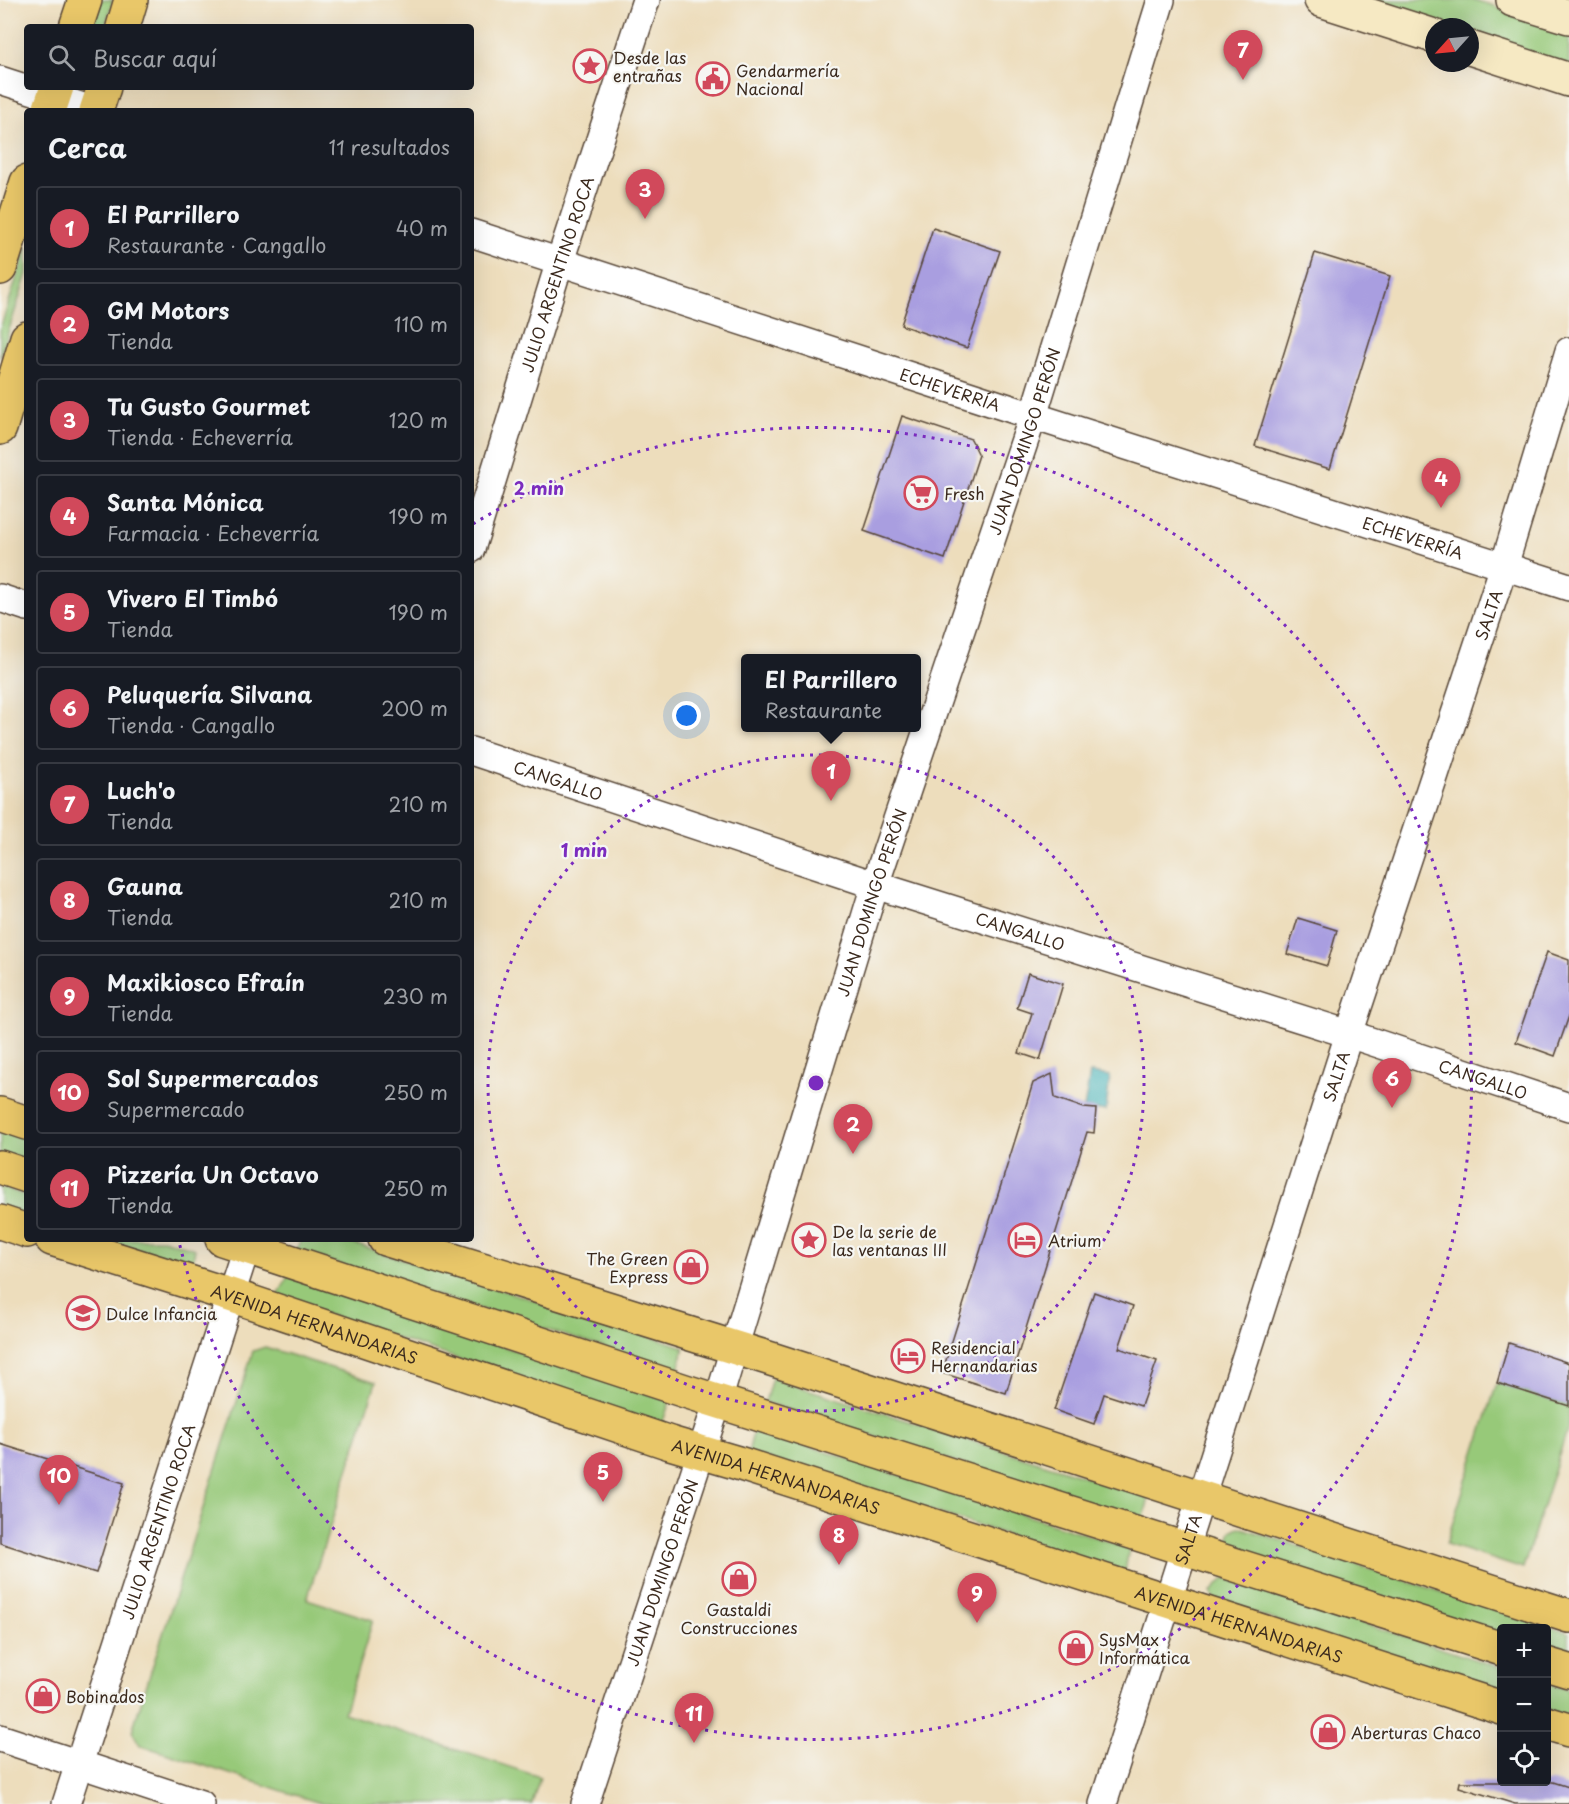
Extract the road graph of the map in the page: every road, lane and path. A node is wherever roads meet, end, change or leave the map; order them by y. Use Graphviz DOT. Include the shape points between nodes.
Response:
graph roads {
  1 [pos="85,0"];
  2 [pos="131,0"];
  3 [pos="646,0"];
  4 [pos="1161,0"];
  5 [pos="1321,0"];
  6 [pos="1513,0"];
  7 [pos="1569,17"];
  8 [pos="77,24"];
  9 [pos="124,24"];
  10 [pos="1425,33"];
  11 [pos="1479,51"];
  12 [pos="0,80"];
  13 [pos="1569,80"];
  14 [pos="24,88"];
  15 [pos="29,90"];
  16 [pos="103,90"];
  17 [pos="53,98"];
  18 [pos="86,108"];
  19 [pos="97,108"];
  20 [pos="24,192"];
  21 [pos="474,233"];
  22 [pos="560,261"];
  23 [pos="0,268"];
  24 [pos="24,349"];
  25 [pos="1569,351"];
  26 [pos="1033,416"];
  27 [pos="0,428"];
  28 [pos="474,539"];
  29 [pos="1504,566"];
  30 [pos="1569,587"];
  31 [pos="0,598"];
  32 [pos="24,606"];
  33 [pos="474,752"];
  34 [pos="875,885"];
  35 [pos="1349,1034"];
  36 [pos="1569,1107"];
  37 [pos="0,1114"];
  38 [pos="24,1122"];
  39 [pos="0,1167"];
  40 [pos="24,1175"];
  41 [pos="0,1222"];
  42 [pos="24,1230"];
  43 [pos="62,1242"];
  44 [pos="239,1242"];
  45 [pos="395,1242"];
  46 [pos="230,1295"];
  47 [pos="734,1347"];
  48 [pos="718,1401"];
  49 [pos="700,1451"];
  50 [pos="1202,1499"];
  51 [pos="1186,1550"];
  52 [pos="1169,1601"];
  53 [pos="1569,1616"];
  54 [pos="1497,1647"];
  55 [pos="1551,1666"];
  56 [pos="1569,1671"];
  57 [pos="1497,1706"];
  58 [pos="1551,1725"];
  59 [pos="1569,1730"];
  60 [pos="0,1738"];
  61 [pos="79,1763"];
  62 [pos="66,1804"];
  63 [pos="201,1804"];
  64 [pos="585,1804"];
  65 [pos="1103,1804"];
  1 -- 8 [label="main road"];
  2 -- 9 [label="main road"];
  3 -- 22 [label="street, JULIO ARGENTINO ROCA"];
  4 -- 26 [label="street, JUAN DOMINGO PERÓN"];
  5 -- 10 [label="main road"];
  6 -- 7 [label="main road"];
  11 -- 13 [label="main road"];
  12 -- 14 [label="street"];
  15 -- 17 [label="street"];
  16 -- 19 [label="main road"];
  17 -- 18 [label="street"];
  20 -- 23 [label="main road"];
  21 -- 22 [label="street, ECHEVERRÍA"];
  22 -- 26 [label="street, ECHEVERRÍA"];
  22 -- 28 [label="street, JULIO ARGENTINO ROCA"];
  24 -- 27 [label="main road"];
  25 -- 29 [label="street, SALTA"];
  26 -- 29 [label="street, ECHEVERRÍA"];
  26 -- 34 [label="street, JUAN DOMINGO PERÓN"];
  29 -- 30 [label="street, ECHEVERRÍA"];
  29 -- 35 [label="street, SALTA"];
  31 -- 32 [label="street"];
  33 -- 34 [label="street, CANGALLO"];
  34 -- 35 [label="street, CANGALLO"];
  34 -- 47 [label="street, JUAN DOMINGO PERÓN"];
  35 -- 36 [label="street, CANGALLO"];
  35 -- 50 [label="street, SALTA"];
  37 -- 38 [label="main road"];
  39 -- 40 [label="main road"];
  41 -- 42 [label="main road"];
  43 -- 46 [label="main road, AVENIDA HERNANDARIAS"];
  44 -- 46 [label="street, JULIO ARGENTINO ROCA"];
  44 -- 48 [label="main road"];
  45 -- 47 [label="main road"];
  46 -- 49 [label="main road, AVENIDA HERNANDARIAS"];
  46 -- 61 [label="street, JULIO ARGENTINO ROCA"];
  47 -- 48 [label="street, JUAN DOMINGO PERÓN"];
  47 -- 50 [label="main road"];
  48 -- 49 [label="street, JUAN DOMINGO PERÓN"];
  48 -- 51 [label="main road"];
  49 -- 52 [label="main road, AVENIDA HERNANDARIAS"];
  49 -- 64 [label="street, JUAN DOMINGO PERÓN"];
  50 -- 51 [label="street, SALTA"];
  50 -- 53 [label="main road"];
  51 -- 52 [label="street, SALTA"];
  51 -- 54 [label="main road"];
  52 -- 57 [label="main road, AVENIDA HERNANDARIAS"];
  52 -- 65 [label="street, SALTA"];
  55 -- 56 [label="main road"];
  58 -- 59 [label="main road"];
  60 -- 61 [label="street"];
  61 -- 62 [label="street, JULIO ARGENTINO ROCA"];
  61 -- 63 [label="street"];
}
